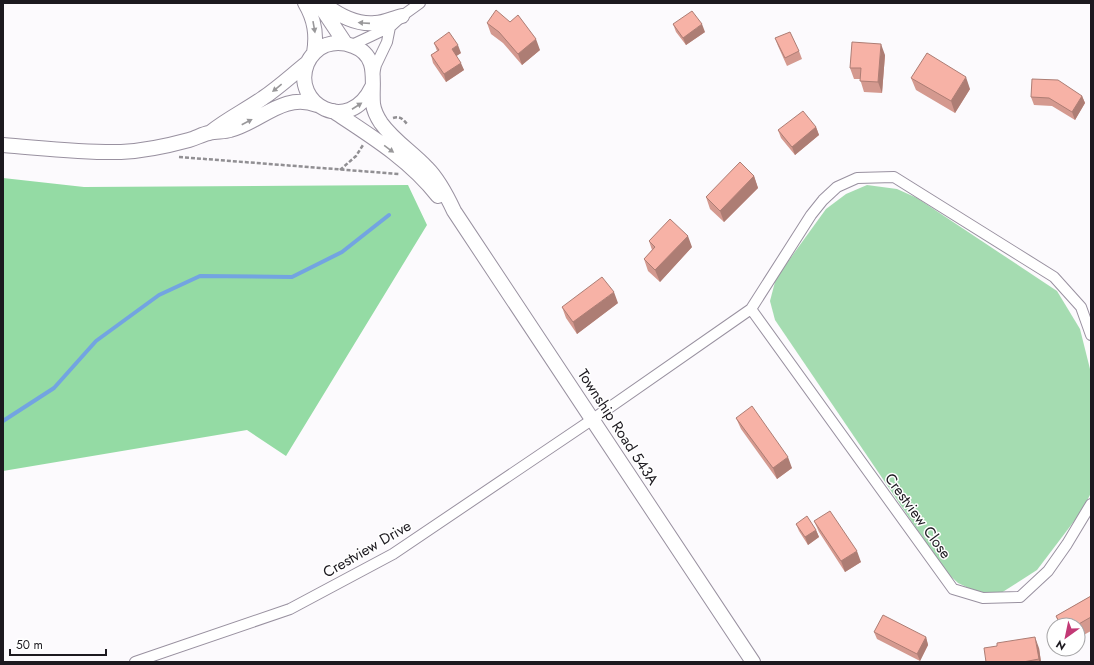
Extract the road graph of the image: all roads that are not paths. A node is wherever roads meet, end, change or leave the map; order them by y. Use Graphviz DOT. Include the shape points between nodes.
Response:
graph roads {
  1 [pos="305,3"];
  2 [pos="318,3"];
  3 [pos="323,3"];
  4 [pos="420,3"];
  5 [pos="402,16"];
  6 [pos="390,27"];
  7 [pos="348,44"];
  8 [pos="310,58"];
  9 [pos="373,82"];
  10 [pos="317,105"];
  11 [pos="333,111"];
  12 [pos="210,132"];
  13 [pos="3,145"];
  14 [pos="454,211"];
  15 [pos="751,309"];
  16 [pos="1091,335"];
  17 [pos="593,419"];
  18 [pos="1091,504"];
  19 [pos="135,662"];
  20 [pos="753,662"];
  1 -- 8 [label="main road, one-way" via="314,23 316,35"];
  2 -- 7 [label="main road, Township Road 543A"];
  5 -- 3 [label="main road, one-way" via="376,24 359,23"];
  4 -- 5 [label="street"];
  5 -- 6 [label="street"];
  6 -- 7 [label="street"];
  6 -- 9 [label="street" via="387,42 376,65"];
  7 -- 8 [label="main road" via="334,43 323,46"];
  7 -- 9 [label="main road, Township Road 543A" via="365,55 371,65"];
  8 -- 10 [label="main road" via="304,74 305,86"];
  8 -- 12 [label="main road, one-way" via="265,97"];
  11 -- 9 [label="main road, Township Road 543A, one-way" via="350,110 360,106 368,97"];
  9 -- 14 [label="main road, Township Road 543A" via="374,110 381,124 427,167"];
  10 -- 11 [label="main road, Township Road 543A"];
  12 -- 10 [label="main road, Township Road 543A, one-way" via="230,130 276,107 291,103 307,101"];
  11 -- 14 [label="main road, Township Road 543A, one-way" via="391,150 420,175"];
  12 -- 13 [label="main road" via="160,147 122,152"];
  14 -- 17 [label="main road, Township Road 543A"];
  15 -- 16 [label="street" via="811,215 837,187 857,178 894,177 1054,277 1081,307"];
  15 -- 17 [label="street"];
  15 -- 18 [label="street, Crestview Close" via="953,589 983,598 1020,597 1048,571"];
  17 -- 19 [label="street, Crestview Drive" via="393,554 290,609"];
  17 -- 20 [label="main road, Township Road 543A"];
}
